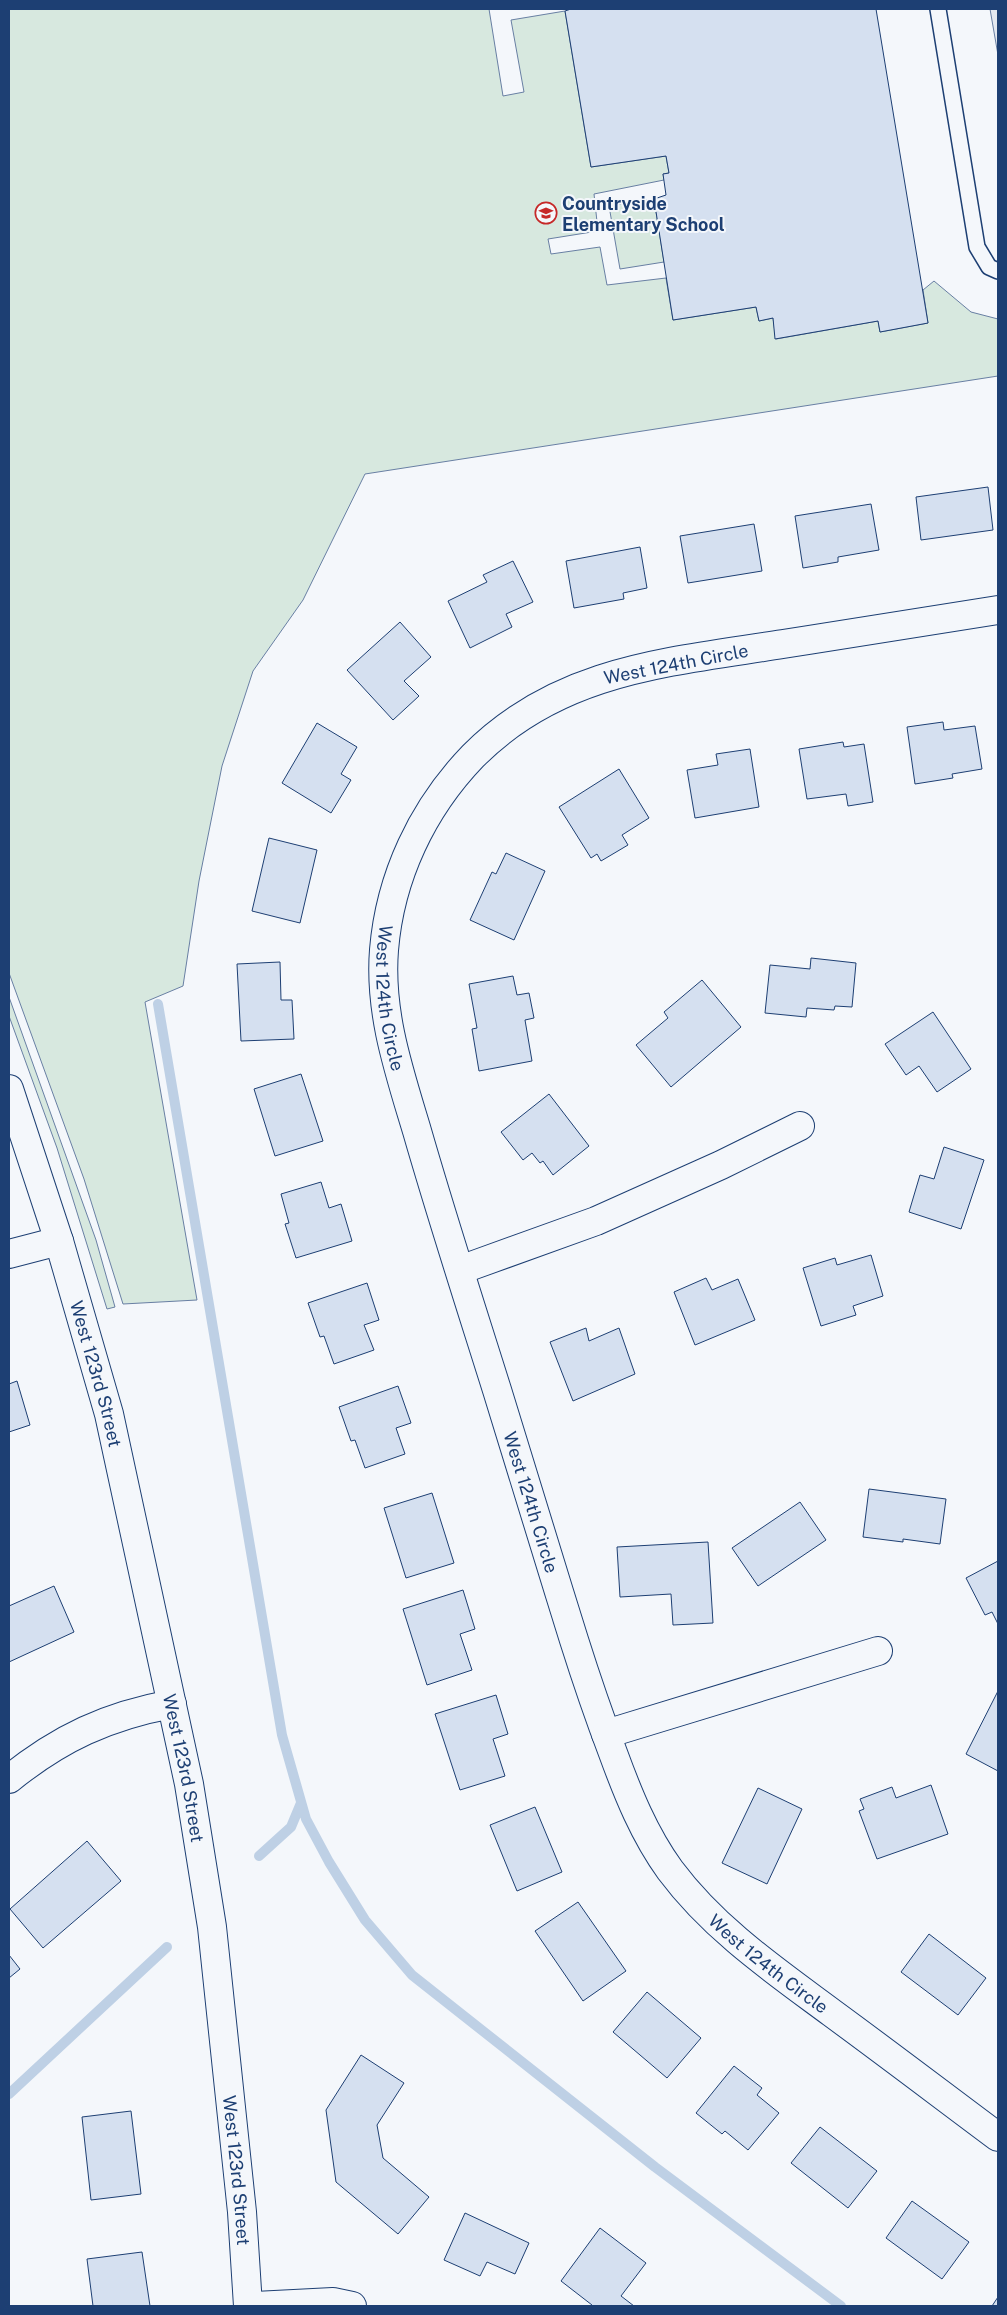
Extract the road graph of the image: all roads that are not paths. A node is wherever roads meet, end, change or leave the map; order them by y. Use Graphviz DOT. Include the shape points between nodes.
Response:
graph roads {
  1 [pos="938,9"];
  2 [pos="998,271"];
  3 [pos="998,610"];
  4 [pos="9,1089"];
  5 [pos="800,1126"];
  6 [pos="59,1241"];
  7 [pos="9,1254"];
  8 [pos="460,1270"];
  9 [pos="878,1651"];
  10 [pos="172,1704"];
  11 [pos="606,1734"];
  12 [pos="9,1779"];
  13 [pos="998,2136"];
  14 [pos="248,2306"];
  15 [pos="254,2306"];
  16 [pos="352,2306"];
  1 -- 2 [label="lane" via="977,247 989,267"];
  3 -- 8 [label="street, West 124th Circle" via="610,675 538,706 504,728 444,788 416,833 401,869 386,933 383,991 388,1032"];
  4 -- 6 [label="street, West 123rd Street"];
  5 -- 8 [label="street" via="596,1221"];
  6 -- 7 [label="street"];
  6 -- 10 [label="street, West 123rd Street" via="109,1414"];
  8 -- 11 [label="street, West 124th Circle"];
  9 -- 11 [label="street"];
  10 -- 12 [label="street" via="136,1711 72,1736"];
  10 -- 14 [label="street, West 123rd Street" via="189,1784 212,1927 242,2212"];
  11 -- 13 [label="street, West 124th Circle" via="631,1803 650,1839 670,1871 713,1920 757,1958"];
  15 -- 16 [label="street" via="333,2302"];
}
